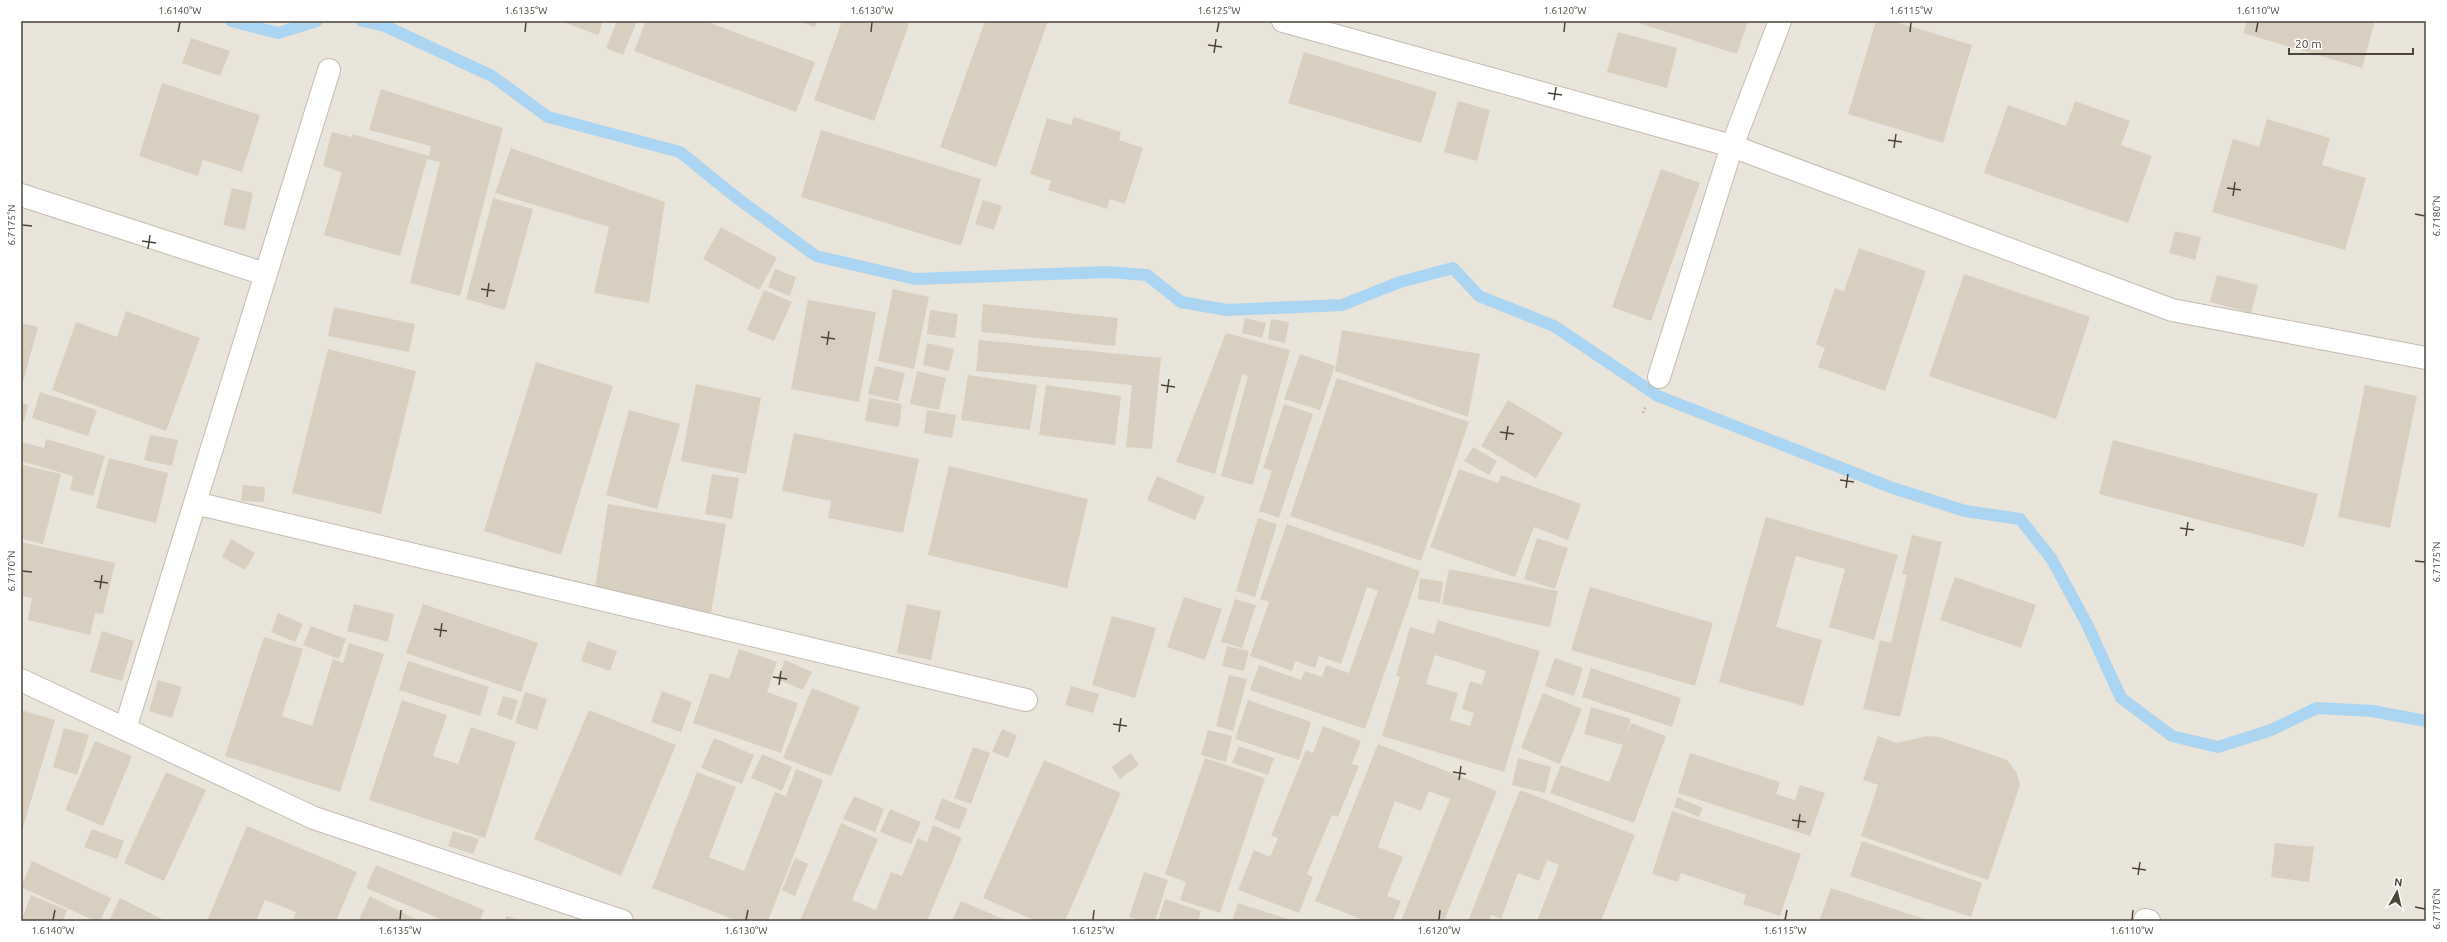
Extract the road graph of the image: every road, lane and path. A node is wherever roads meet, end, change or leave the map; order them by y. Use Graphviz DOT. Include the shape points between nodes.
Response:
graph roads {
  1 [pos="1283,21"];
  2 [pos="1780,21"];
  3 [pos="329,70"];
  4 [pos="1732,146"];
  5 [pos="21,195"];
  6 [pos="265,274"];
  7 [pos="2426,358"];
  8 [pos="1659,377"];
  9 [pos="195,502"];
  10 [pos="21,680"];
  11 [pos="1026,700"];
  12 [pos="125,729"];
  13 [pos="622,921"];
  1 -- 4 [label="street"];
  2 -- 4 [label="street"];
  3 -- 6 [label="street"];
  4 -- 7 [label="street" via="2172,310"];
  4 -- 8 [label="street"];
  5 -- 6 [label="street"];
  6 -- 9 [label="street"];
  9 -- 11 [label="street"];
  9 -- 12 [label="street"];
  10 -- 12 [label="street"];
  12 -- 13 [label="street" via="314,818"];
}
